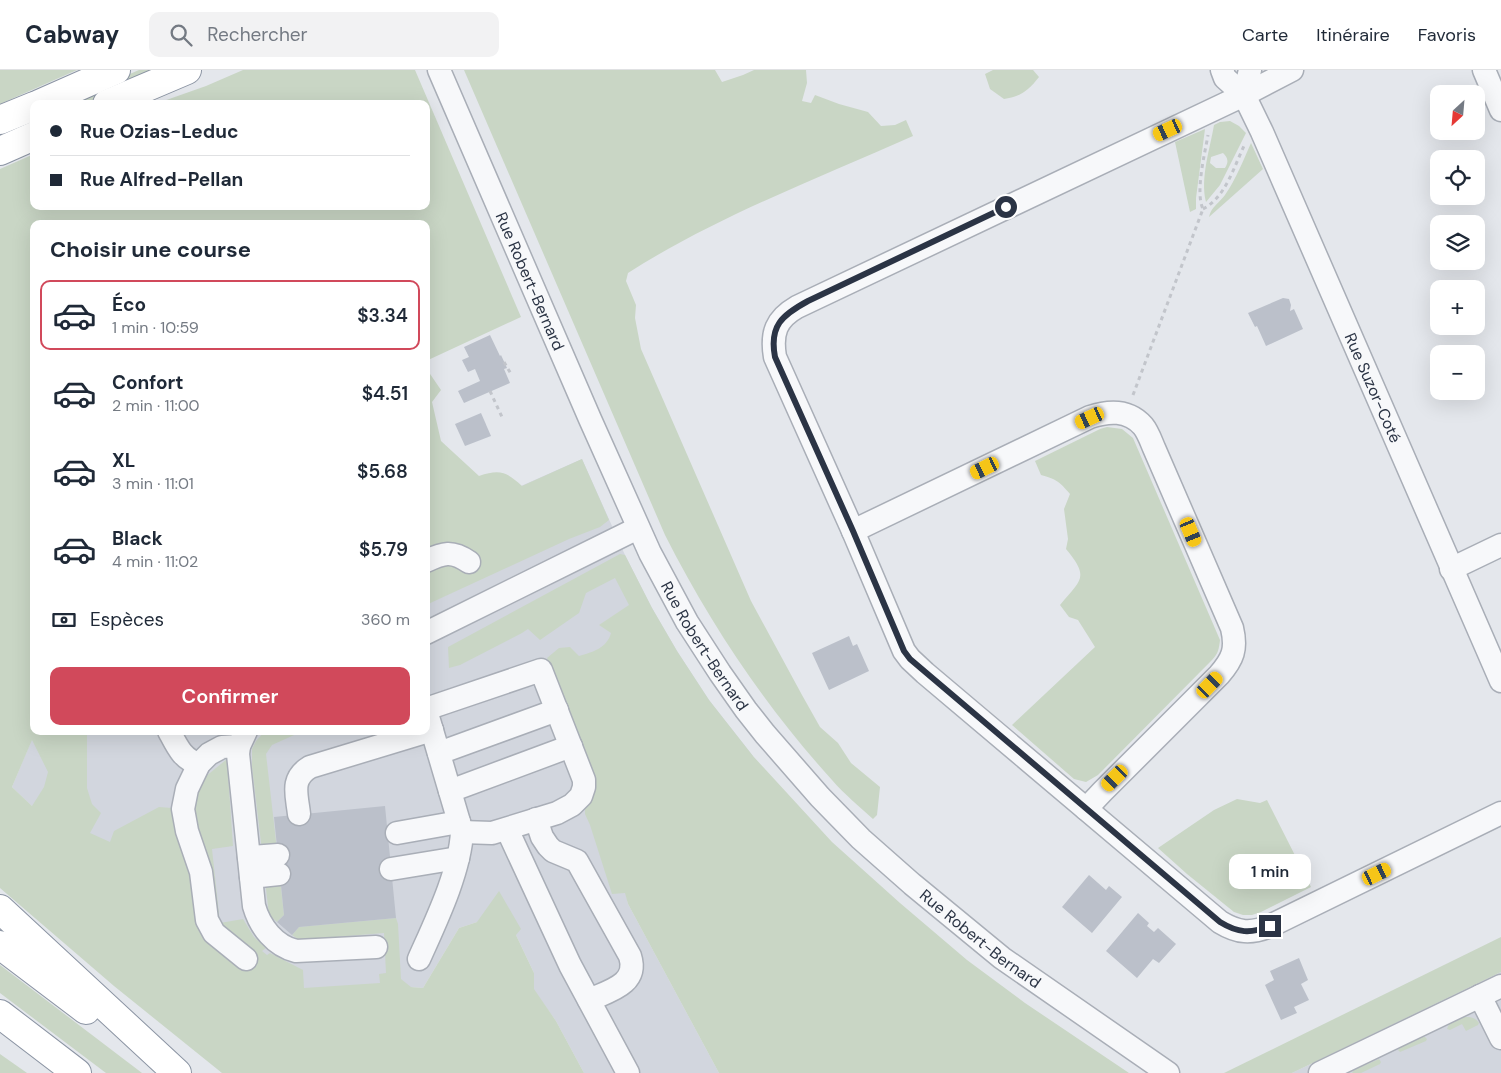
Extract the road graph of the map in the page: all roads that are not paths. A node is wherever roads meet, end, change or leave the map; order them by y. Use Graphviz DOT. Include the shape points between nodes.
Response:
graph roads {
  1 [pos="116,70"];
  2 [pos="187,70"];
  3 [pos="439,70"];
  4 [pos="1222,70"];
  5 [pos="1250,70"];
  6 [pos="1292,70"];
  7 [pos="1484,70"];
  8 [pos="1244,95"];
  9 [pos="48,100"];
  10 [pos="116,100"];
  11 [pos="30,108"];
  12 [pos="1501,110"];
  13 [pos="0,120"];
  14 [pos="30,138"];
  15 [pos="0,151"];
  16 [pos="638,528"];
  17 [pos="853,531"];
  18 [pos="1501,545"];
  19 [pos="430,559"];
  20 [pos="469,562"];
  21 [pos="1451,569"];
  22 [pos="430,631"];
  23 [pos="1501,681"];
  24 [pos="557,710"];
  25 [pos="430,715"];
  26 [pos="430,723"];
  27 [pos="171,735"];
  28 [pos="385,735"];
  29 [pos="242,738"];
  30 [pos="571,746"];
  31 [pos="439,753"];
  32 [pos="199,764"];
  33 [pos="450,791"];
  34 [pos="1086,810"];
  35 [pos="1501,813"];
  36 [pos="299,814"];
  37 [pos="536,819"];
  38 [pos="461,827"];
  39 [pos="507,828"];
  40 [pos="397,834"];
  41 [pos="458,858"];
  42 [pos="279,865"];
  43 [pos="250,867"];
  44 [pos="391,868"];
  45 [pos="0,909"];
  46 [pos="0,945"];
  47 [pos="376,947"];
  48 [pos="246,959"];
  49 [pos="419,959"];
  50 [pos="1501,986"];
  51 [pos="1480,996"];
  52 [pos="589,1000"];
  53 [pos="0,1014"];
  54 [pos="1501,1038"];
  55 [pos="1331,1071"];
  56 [pos="77,1073"];
  57 [pos="172,1073"];
  58 [pos="176,1073"];
  59 [pos="628,1073"];
  60 [pos="1168,1073"];
  1 -- 9 [label="highway"];
  2 -- 10 [label="highway"];
  3 -- 16 [label="street, Rue Robert-Bernard"];
  4 -- 8 [label="street, Rue Suzor-Coté" via="1225,78"];
  5 -- 8 [label="street"];
  6 -- 8 [label="street"];
  7 -- 12 [label="street"];
  8 -- 17 [label="street" via="808,301 782,318 776,330 775,357"];
  8 -- 21 [label="street, Rue Suzor-Coté"];
  11 -- 13 [label="highway"];
  14 -- 15 [label="highway"];
  16 -- 22 [label="street"];
  16 -- 60 [label="street, Rue Robert-Bernard" via="674,600 720,673 764,734 833,810 880,856 986,946"];
  17 -- 34 [label="street" via="910,659"];
  17 -- 34 [label="street" via="1097,415 1119,412 1143,426 1232,628 1234,649 1228,665 1219,675"];
  18 -- 21 [label="street"];
  19 -- 20 [label="street" via="452,554"];
  21 -- 23 [label="street, Rue Suzor-Coté"];
  24 -- 25 [label="street" via="541,670"];
  24 -- 30 [label="street"];
  24 -- 31 [label="street"];
  26 -- 31 [label="street"];
  27 -- 32 [label="street" via="179,751"];
  28 -- 36 [label="street" via="302,772 296,784"];
  29 -- 32 [label="street" via="209,754"];
  29 -- 43 [label="street" via="238,754"];
  30 -- 33 [label="street"];
  30 -- 37 [label="street" via="584,780 581,796 557,813"];
  31 -- 33 [label="street"];
  32 -- 48 [label="street" via="186,789 183,808 201,872 208,920 214,932"];
  33 -- 38 [label="street"];
  34 -- 35 [label="street" via="1220,922 1246,932 1270,926"];
  37 -- 39 [label="street"];
  37 -- 52 [label="street" via="548,846 577,861 633,965 632,974 625,982"];
  38 -- 39 [label="street" via="492,833"];
  38 -- 40 [label="street"];
  38 -- 41 [label="street"];
  39 -- 52 [label="street"];
  41 -- 44 [label="street"];
  41 -- 49 [label="street"];
  42 -- 43 [label="street"];
  43 -- 47 [label="street" via="254,906 260,921 269,934 289,949"];
  45 -- 58 [label="highway"];
  46 -- 57 [label="highway"];
  50 -- 51 [label="street"];
  51 -- 54 [label="street"];
  51 -- 55 [label="street"];
  52 -- 59 [label="street"];
  53 -- 56 [label="highway"];
}
